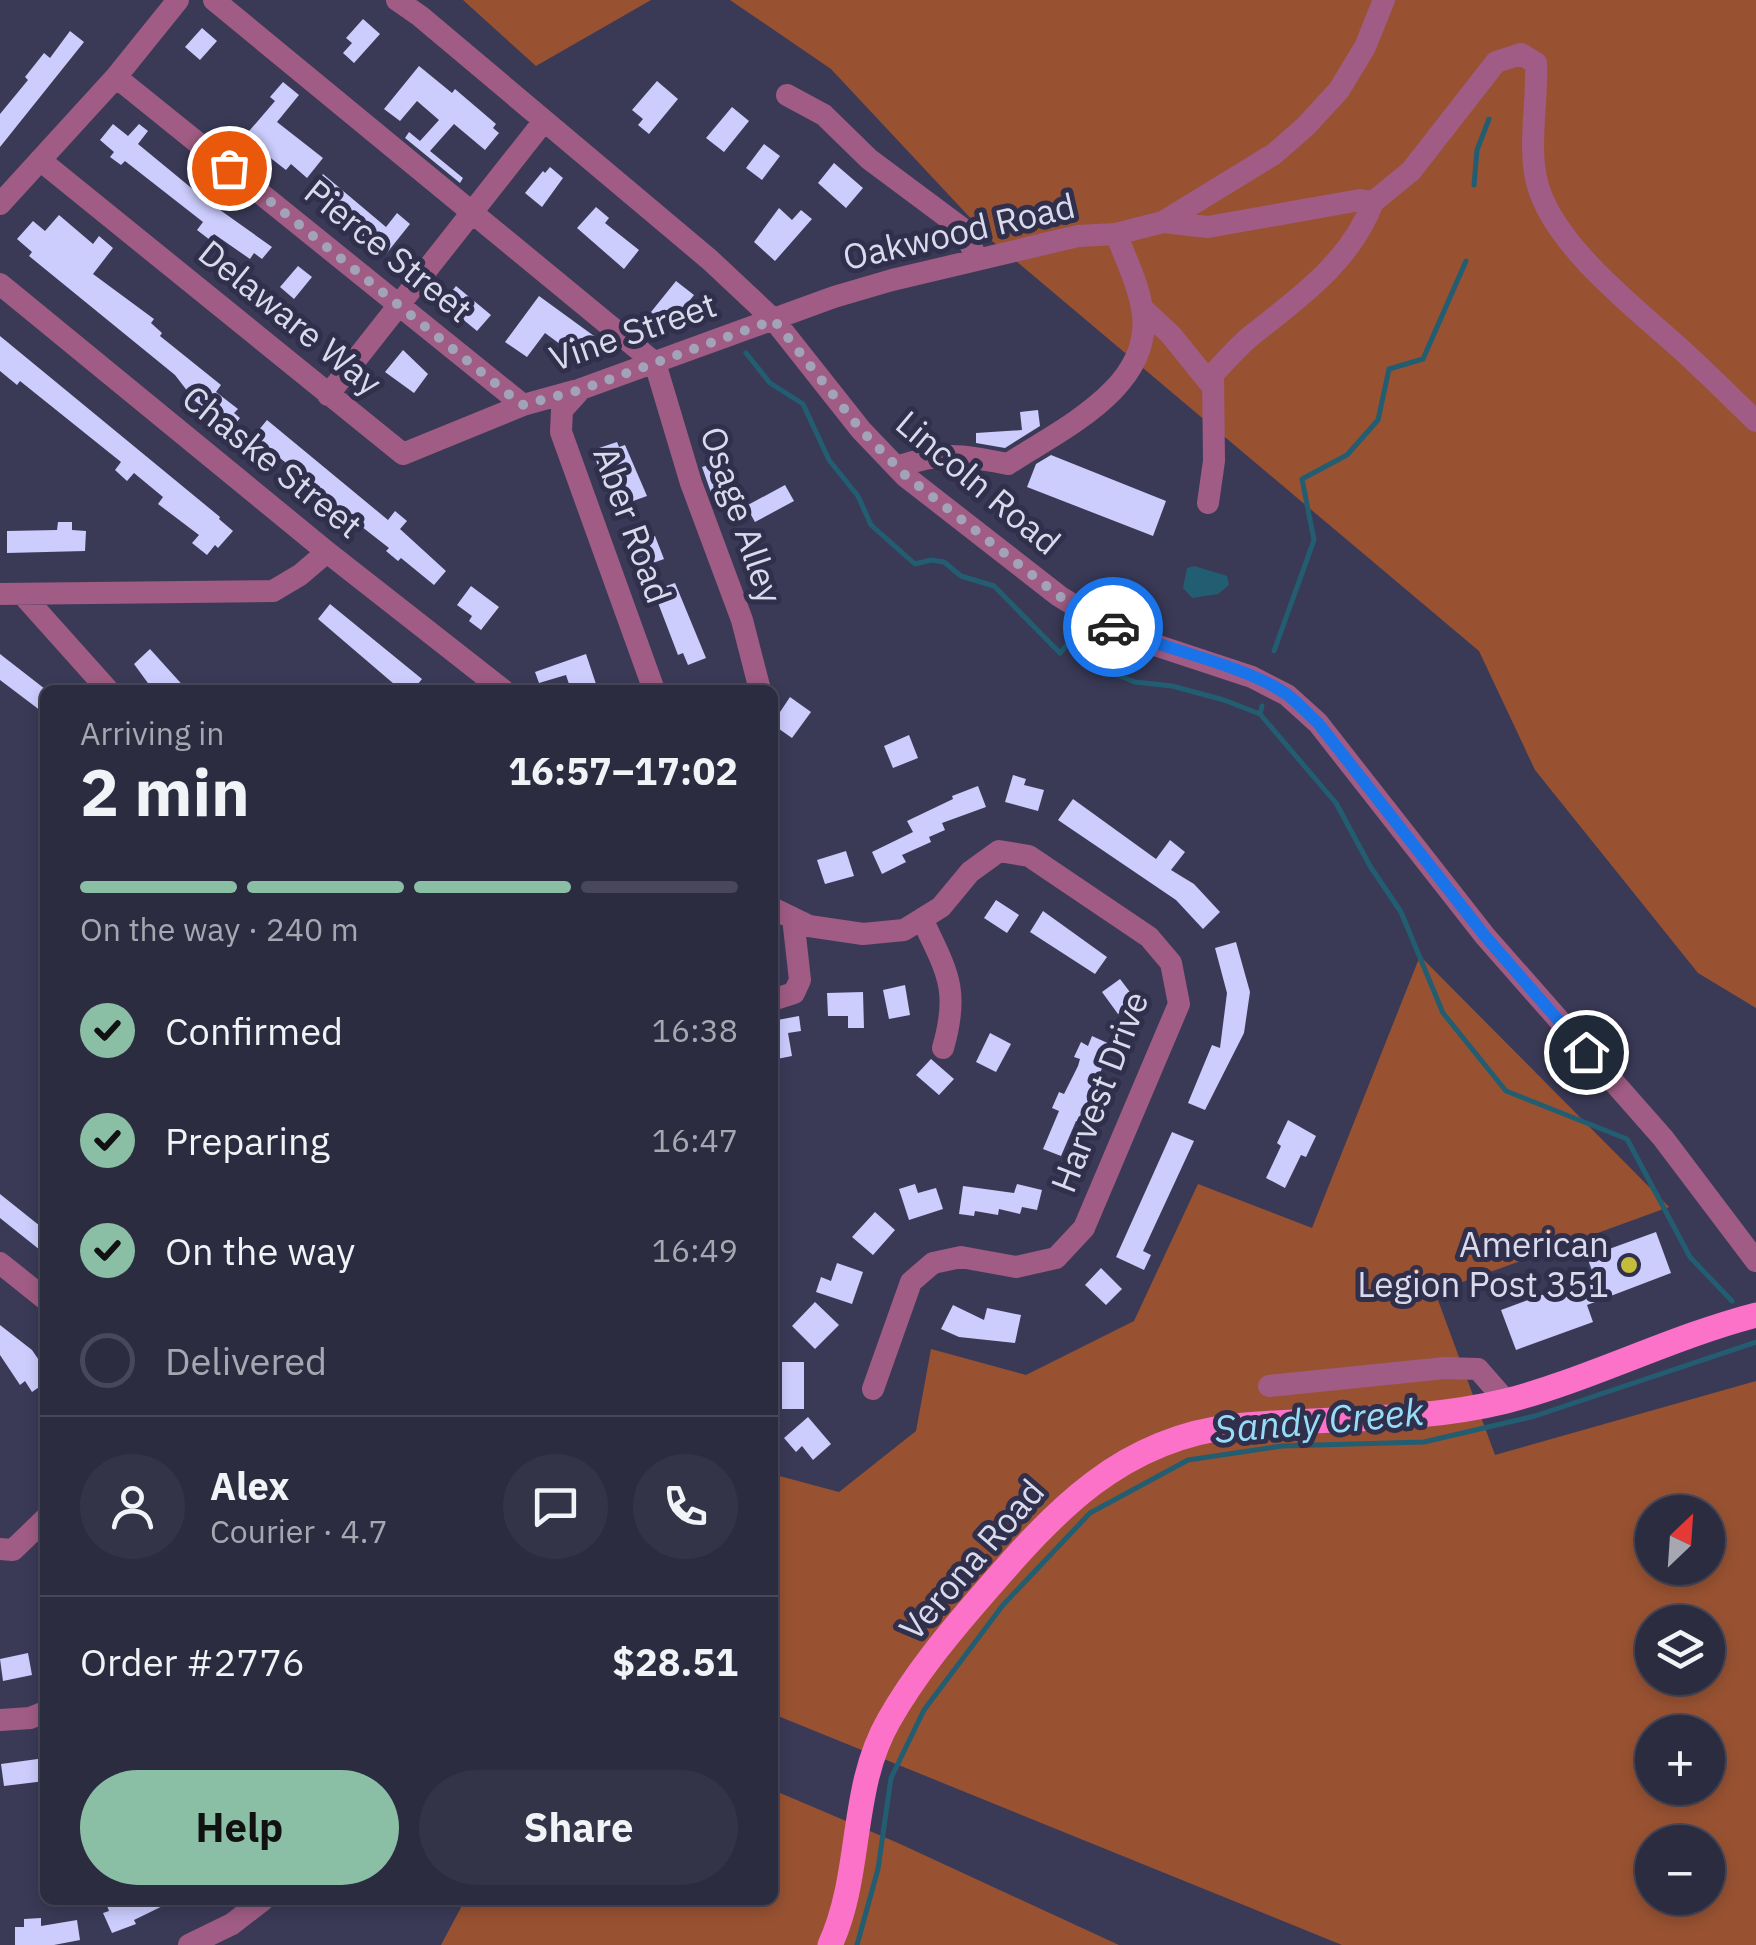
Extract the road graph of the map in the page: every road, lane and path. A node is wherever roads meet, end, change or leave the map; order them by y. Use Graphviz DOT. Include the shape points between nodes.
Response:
graph roads {
  1 [pos="178,0"];
  2 [pos="214,0"];
  3 [pos="396,0"];
  4 [pos="1384,0"];
  5 [pos="116,76"];
  6 [pos="787,95"];
  7 [pos="544,121"];
  8 [pos="40,160"];
  9 [pos="1373,202"];
  10 [pos="0,204"];
  11 [pos="473,211"];
  12 [pos="1163,222"];
  13 [pos="1116,234"];
  14 [pos="977,259"];
  15 [pos="0,284"];
  16 [pos="399,304"];
  17 [pos="1142,308"];
  18 [pos="774,320"];
  19 [pos="656,363"];
  20 [pos="1213,387"];
  21 [pos="580,390"];
  22 [pos="328,394"];
  23 [pos="522,405"];
  24 [pos="1756,420"];
  25 [pos="403,454"];
  26 [pos="898,468"];
  27 [pos="1208,503"];
  28 [pos="327,552"];
  29 [pos="11,594"];
  30 [pos="103,685"];
  31 [pos="498,685"];
  32 [pos="652,685"];
  33 [pos="759,685"];
  34 [pos="783,913"];
  35 [pos="922,919"];
  36 [pos="778,998"];
  37 [pos="943,1048"];
  38 [pos="1756,1261"];
  39 [pos="0,1263"];
  40 [pos="40,1294"];
  41 [pos="1756,1314"];
  42 [pos="1269,1386"];
  43 [pos="873,1388"];
  44 [pos="1506,1400"];
  45 [pos="40,1524"];
  46 [pos="0,1550"];
  47 [pos="40,1714"];
  48 [pos="0,1720"];
  49 [pos="257,1905"];
  50 [pos="190,1945"];
  51 [pos="830,1945"];
  1 -- 5 [label="street"];
  2 -- 11 [label="street"];
  3 -- 7 [label="street, Lincoln Road"];
  4 -- 12 [label="street" via="1348,76 1306,126 1274,154"];
  5 -- 8 [label="street"];
  5 -- 16 [label="street, Pierce Street"];
  6 -- 14 [label="street" via="824,116 963,229"];
  7 -- 11 [label="street"];
  7 -- 18 [label="street, Lincoln Road"];
  8 -- 10 [label="street"];
  8 -- 22 [label="street, Delaware Way"];
  9 -- 12 [label="street" via="1208,226"];
  9 -- 20 [label="street" via="1339,259 1291,307 1249,336 1213,374"];
  9 -- 24 [label="street" via="1411,171 1496,62 1520,54 1536,63 1534,164 1551,214 1626,302"];
  11 -- 16 [label="street"];
  11 -- 19 [label="street"];
  12 -- 13 [label="street, Oakwood Road"];
  13 -- 14 [label="street, Oakwood Road"];
  13 -- 17 [label="street"];
  14 -- 18 [label="street, Oakwood Road"];
  15 -- 28 [label="street, Chaske Street"];
  16 -- 22 [label="street"];
  16 -- 23 [label="street, Pierce Street"];
  17 -- 20 [label="street"];
  17 -- 26 [label="street" via="1143,338 1128,373 1090,412 1008,464 933,455"];
  18 -- 19 [label="street, Vine Street"];
  18 -- 26 [label="street, Lincoln Road"];
  19 -- 21 [label="street, Vine Street"];
  19 -- 33 [label="street, Osage Alley"];
  20 -- 27 [label="street"];
  21 -- 23 [label="street, Vine Street"];
  21 -- 32 [label="street, Aber Road" via="562,410 561,432"];
  22 -- 25 [label="street, Delaware Way"];
  23 -- 25 [label="street, Vine Street"];
  26 -- 38 [label="street, Lincoln Road" via="1101,622 1252,677 1287,695 1318,723"];
  28 -- 29 [label="street" via="273,591"];
  28 -- 31 [label="street, Chaske Street"];
  29 -- 30 [label="street"];
  34 -- 35 [label="street, Harvest Drive" via="809,926 863,934 904,930"];
  34 -- 36 [label="street" via="800,980 794,992"];
  35 -- 37 [label="street" via="952,992"];
  35 -- 43 [label="street, Harvest Drive" via="999,851 1029,856 1149,937 1171,963 1179,1004 1084,1228 1056,1258 1016,1267 961,1256 933,1264 911,1282"];
  39 -- 40 [label="street"];
  41 -- 44 [label="main road, Verona Road"];
  42 -- 44 [label="street" via="1478,1368"];
  44 -- 51 [label="main road, Verona Road" via="1401,1417 1195,1434 1134,1458 1072,1498 956,1626 887,1723 862,1793 843,1908"];
  45 -- 46 [label="street" via="13,1550"];
  47 -- 48 [label="street"];
  49 -- 50 [label="street"];
}
